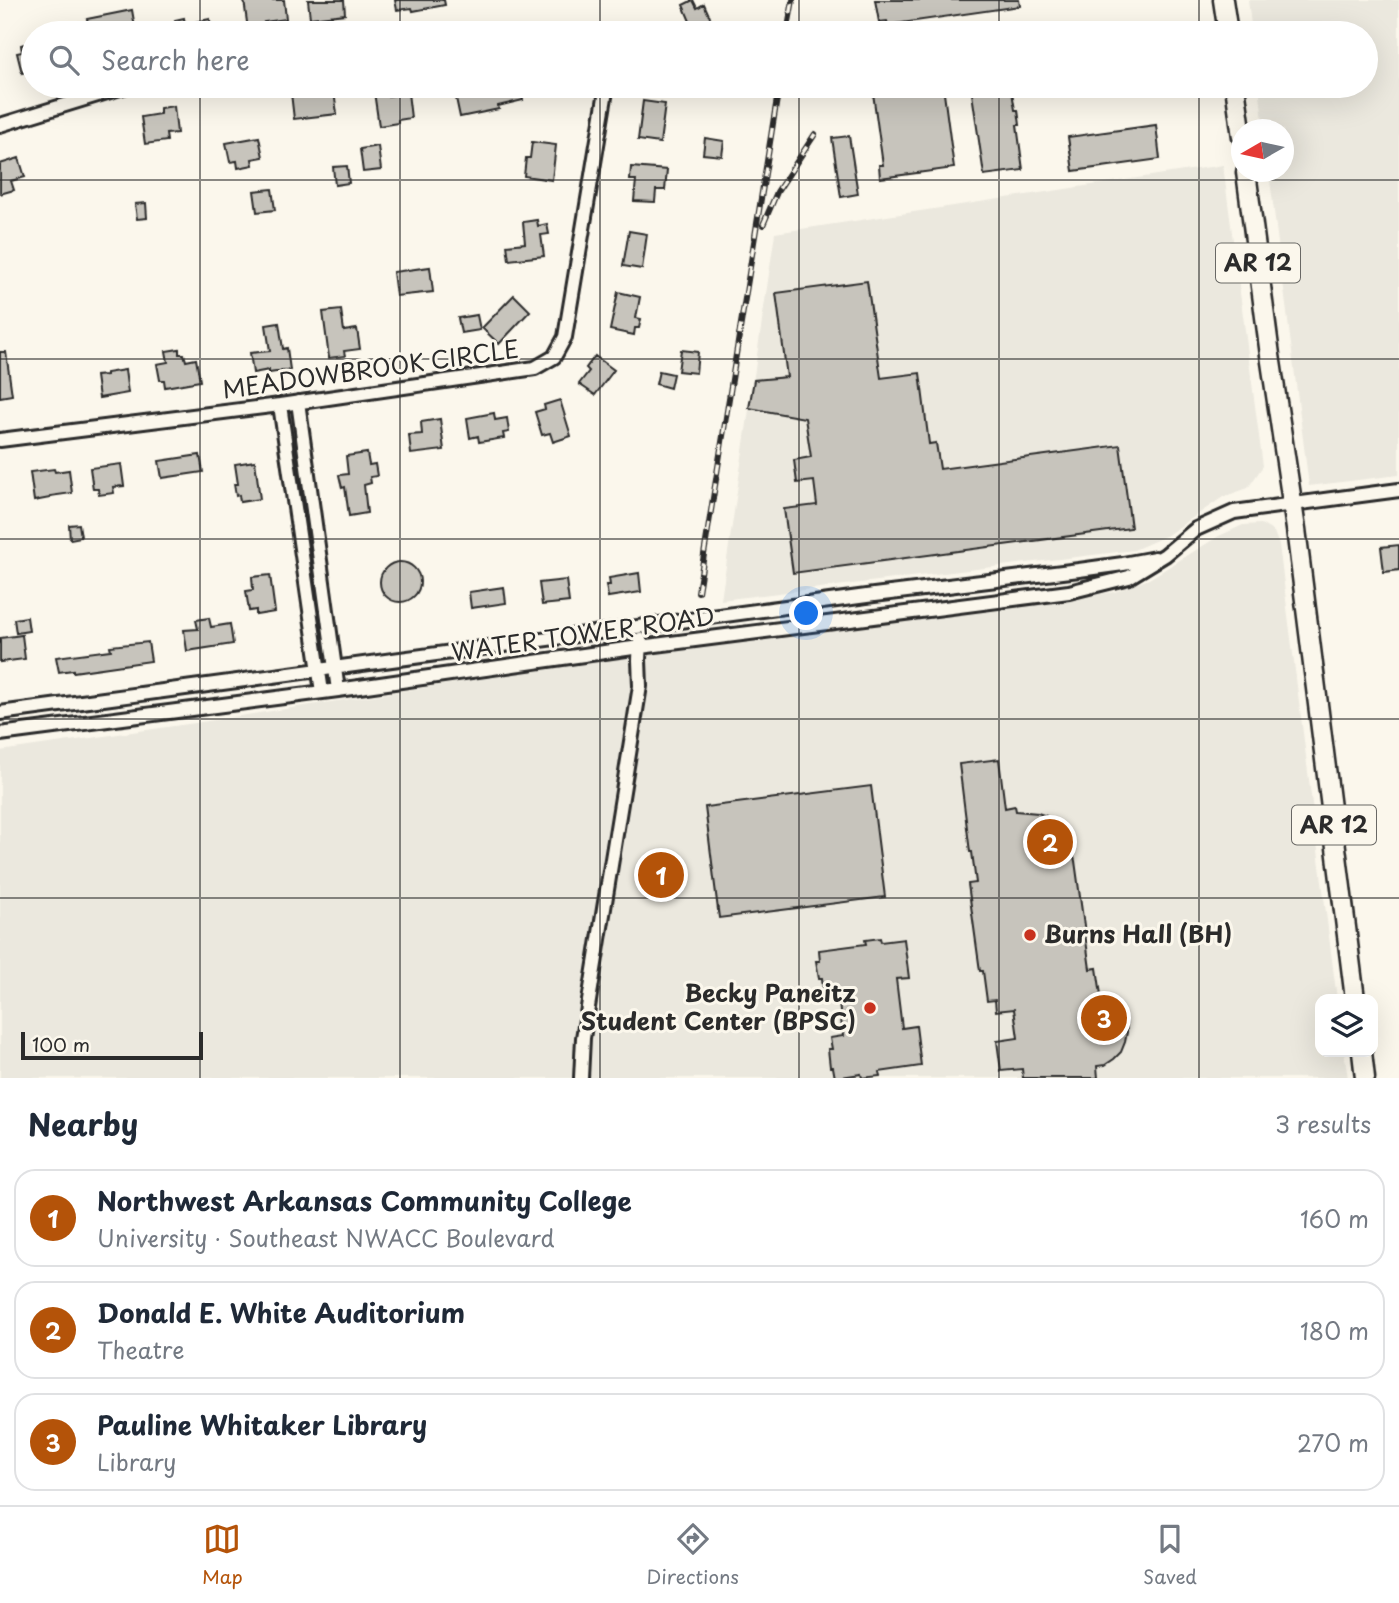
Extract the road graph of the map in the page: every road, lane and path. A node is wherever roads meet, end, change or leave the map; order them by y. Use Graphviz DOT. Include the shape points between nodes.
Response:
graph roads {
  1 [pos="1223,0"];
  2 [pos="1226,21"];
  3 [pos="88,98"];
  4 [pos="605,98"];
  5 [pos="1236,98"];
  6 [pos="1239,119"];
  7 [pos="0,125"];
  8 [pos="1247,182"];
  9 [pos="298,402"];
  10 [pos="280,405"];
  11 [pos="0,440"];
  12 [pos="1399,490"];
  13 [pos="1293,504"];
  14 [pos="1165,555"];
  15 [pos="641,627"];
  16 [pos="640,647"];
  17 [pos="335,667"];
  18 [pos="318,669"];
  19 [pos="338,690"];
  20 [pos="322,692"];
  21 [pos="0,713"];
  22 [pos="0,734"];
  23 [pos="1354,994"];
  24 [pos="1363,1057"];
  25 [pos="580,1078"];
  26 [pos="1365,1078"];
  1 -- 2 [label="highway"];
  3 -- 7 [label="street"];
  4 -- 9 [label="street, MEADOWBROOK CIRCLE" via="565,337 554,357 535,368"];
  5 -- 6 [label="highway"];
  8 -- 13 [label="highway, AR 12"];
  9 -- 10 [label="street, MEADOWBROOK CIRCLE"];
  9 -- 17 [label="street"];
  10 -- 11 [label="street, MEADOWBROOK CIRCLE"];
  10 -- 18 [label="street"];
  12 -- 13 [label="street, WATER TOWER ROAD"];
  13 -- 14 [label="street, WATER TOWER ROAD" via="1234,512 1196,529"];
  13 -- 23 [label="highway, AR 12"];
  14 -- 15 [label="street, WATER TOWER ROAD" via="1090,569"];
  14 -- 16 [label="street, WATER TOWER ROAD" via="1129,577 1069,592"];
  15 -- 16 [label="street"];
  15 -- 17 [label="street, WATER TOWER ROAD"];
  16 -- 19 [label="street, WATER TOWER ROAD"];
  16 -- 25 [label="street" via="638,699"];
  17 -- 18 [label="street, WATER TOWER ROAD"];
  17 -- 19 [label="street"];
  18 -- 20 [label="street"];
  18 -- 21 [label="street, WATER TOWER ROAD"];
  19 -- 20 [label="street, WATER TOWER ROAD"];
  20 -- 22 [label="street, WATER TOWER ROAD"];
  24 -- 26 [label="highway"];
}
